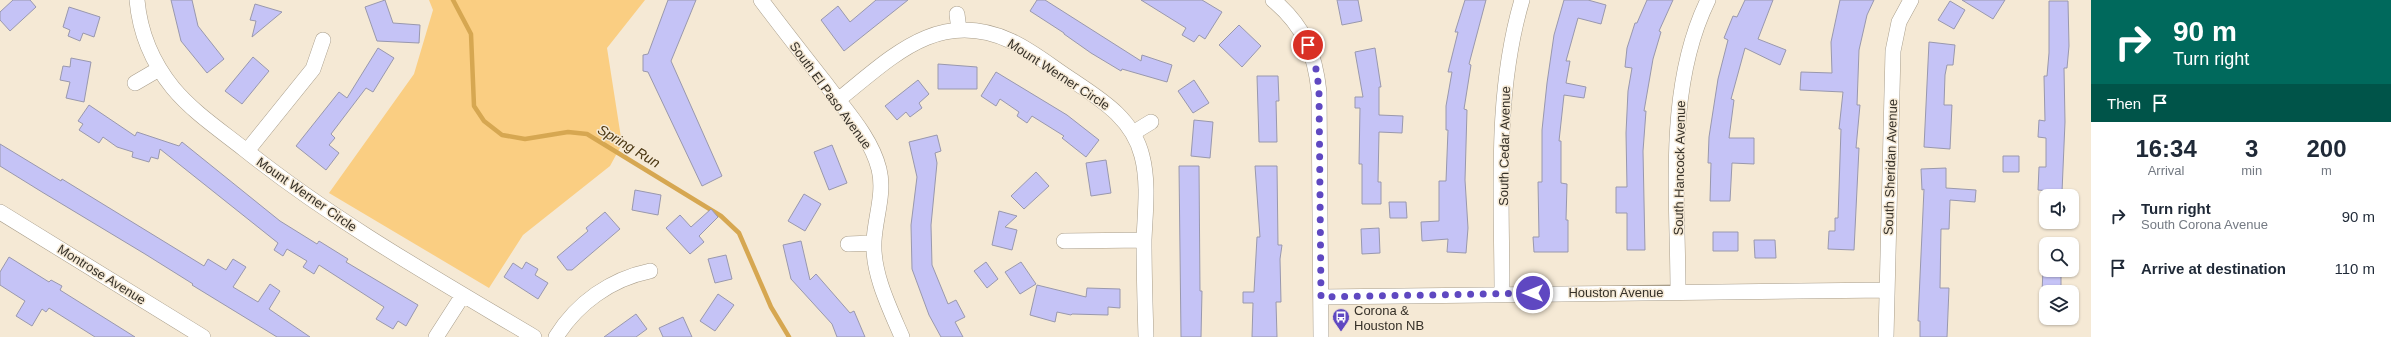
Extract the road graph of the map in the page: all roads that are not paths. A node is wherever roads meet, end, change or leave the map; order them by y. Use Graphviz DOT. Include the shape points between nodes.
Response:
graph roads {
  1 [pos="137,0"];
  2 [pos="761,0"];
  3 [pos="1522,0"];
  4 [pos="1708,0"];
  5 [pos="1911,0"];
  6 [pos="1279,2"];
  7 [pos="957,14"];
  8 [pos="959,30"];
  9 [pos="323,40"];
  10 [pos="159,69"];
  11 [pos="135,83"];
  12 [pos="838,100"];
  13 [pos="1151,122"];
  14 [pos="1133,133"];
  15 [pos="247,151"];
  16 [pos="0,212"];
  17 [pos="1144,240"];
  18 [pos="1064,241"];
  19 [pos="873,243"];
  20 [pos="848,244"];
  21 [pos="650,271"];
  22 [pos="1887,290"];
  23 [pos="1678,292"];
  24 [pos="1502,293"];
  25 [pos="463,295"];
  26 [pos="1321,297"];
  27 [pos="203,337"];
  28 [pos="436,337"];
  29 [pos="534,337"];
  30 [pos="556,337"];
  31 [pos="902,337"];
  32 [pos="1146,337"];
  33 [pos="1322,337"];
  34 [pos="1886,337"];
  1 -- 10 [label="street, Mount Werner Circle" via="144,37"];
  2 -- 12 [label="street, South El Paso Avenue"];
  3 -- 24 [label="street, South Cedar Avenue" via="1509,55 1503,110"];
  4 -- 23 [label="street, South Hancock Avenue" via="1687,56 1679,99"];
  5 -- 22 [label="street, South Sheridan Avenue" via="1899,22 1893,51"];
  6 -- 26 [label="street" via="1304,35 1313,54 1317,72"];
  7 -- 8 [label="street"];
  8 -- 12 [label="street, Mount Werner Circle" via="932,35 902,49"];
  8 -- 14 [label="street, Mount Werner Circle" via="983,31 1013,42 1104,101"];
  9 -- 15 [label="street" via="313,69"];
  10 -- 11 [label="street"];
  10 -- 15 [label="street, Mount Werner Circle" via="192,108"];
  12 -- 19 [label="street, South El Paso Avenue" via="866,139 879,170 881,189"];
  13 -- 14 [label="street"];
  14 -- 17 [label="street, Mount Werner Circle" via="1142,156 1144,171"];
  15 -- 25 [label="street, Mount Werner Circle" via="324,209"];
  16 -- 27 [label="street, Montrose Avenue"];
  17 -- 18 [label="street"];
  17 -- 32 [label="street, Mount Werner Circle"];
  19 -- 20 [label="street"];
  19 -- 31 [label="street, South El Paso Avenue" via="878,272"];
  21 -- 30 [label="street" via="636,274 586,300"];
  22 -- 23 [label="street, Houston Avenue"];
  22 -- 34 [label="street, South Sheridan Avenue"];
  23 -- 24 [label="street, Houston Avenue"];
  24 -- 26 [label="street, Houston Avenue"];
  25 -- 28 [label="street"];
  25 -- 29 [label="street, Mount Werner Circle"];
  26 -- 33 [label="street"];
}
